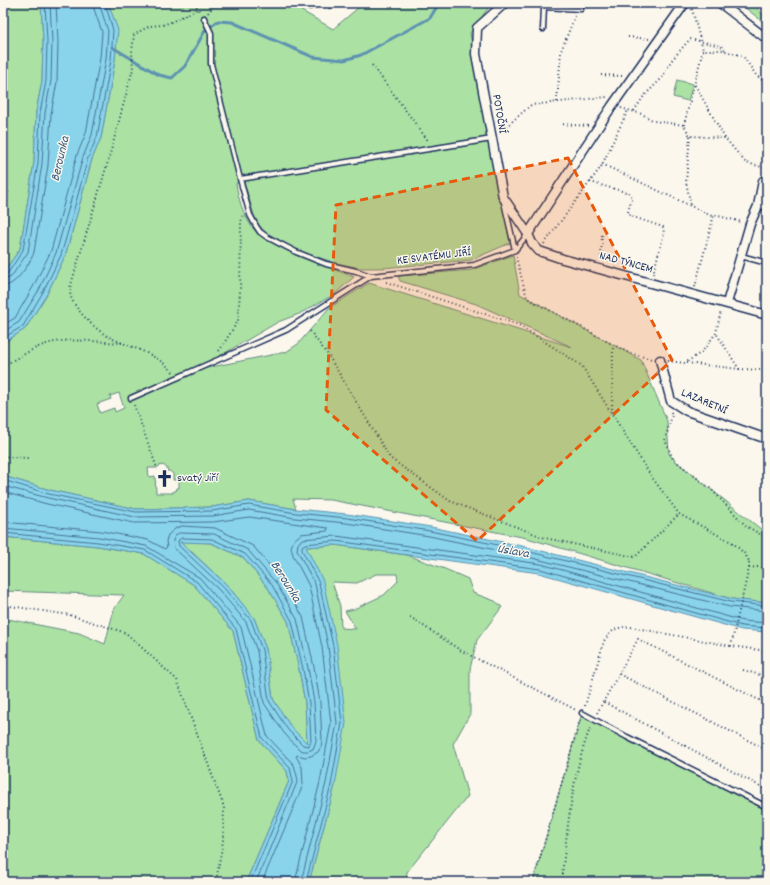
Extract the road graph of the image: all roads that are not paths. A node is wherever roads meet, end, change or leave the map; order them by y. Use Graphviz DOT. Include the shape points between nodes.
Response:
graph roads {
  1 [pos="505,3"];
  2 [pos="581,3"];
  3 [pos="685,3"];
  4 [pos="720,3"];
  5 [pos="204,18"];
  6 [pos="543,29"];
  7 [pos="767,40"];
  8 [pos="492,139"];
  9 [pos="240,179"];
  10 [pos="763,181"];
  11 [pos="767,192"];
  12 [pos="503,197"];
  13 [pos="763,207"];
  14 [pos="528,234"];
  15 [pos="514,250"];
  16 [pos="741,256"];
  17 [pos="767,263"];
  18 [pos="371,276"];
  19 [pos="727,303"];
  20 [pos="767,314"];
  21 [pos="660,360"];
  22 [pos="131,398"];
  23 [pos="767,438"];
  24 [pos="582,713"];
  25 [pos="767,807"];
  1 -- 8 [label="street, POTOČNÍ" via="477,28 476,54"];
  2 -- 6 [label="lane" via="581,9 544,7"];
  3 -- 14 [label="street, KE SVATÉMU JIŘÍ" via="598,126"];
  4 -- 7 [label="street"];
  5 -- 9 [label="lane" via="211,33 212,64"];
  8 -- 9 [label="lane"];
  8 -- 12 [label="street, POTOČNÍ"];
  9 -- 18 [label="lane" via="250,214 260,232 296,252 326,264"];
  10 -- 13 [label="street"];
  11 -- 13 [label="lane"];
  12 -- 14 [label="street, POTOČNÍ"];
  12 -- 15 [label="lane"];
  13 -- 16 [label="street" via="750,224"];
  14 -- 15 [label="lane, KE SVATÉMU JIŘÍ"];
  14 -- 19 [label="street, NAD TÝNCEM" via="539,251"];
  15 -- 18 [label="lane, KE SVATÉMU JIŘÍ" via="474,265"];
  16 -- 17 [label="lane"];
  16 -- 19 [label="street"];
  18 -- 22 [label="lane, KE SVATÉMU JIŘÍ" via="286,330"];
  19 -- 20 [label="street, NAD TÝNCEM"];
  21 -- 23 [label="street, LAZARETNÍ" via="671,401 687,411"];
  24 -- 25 [label="lane"];
}
